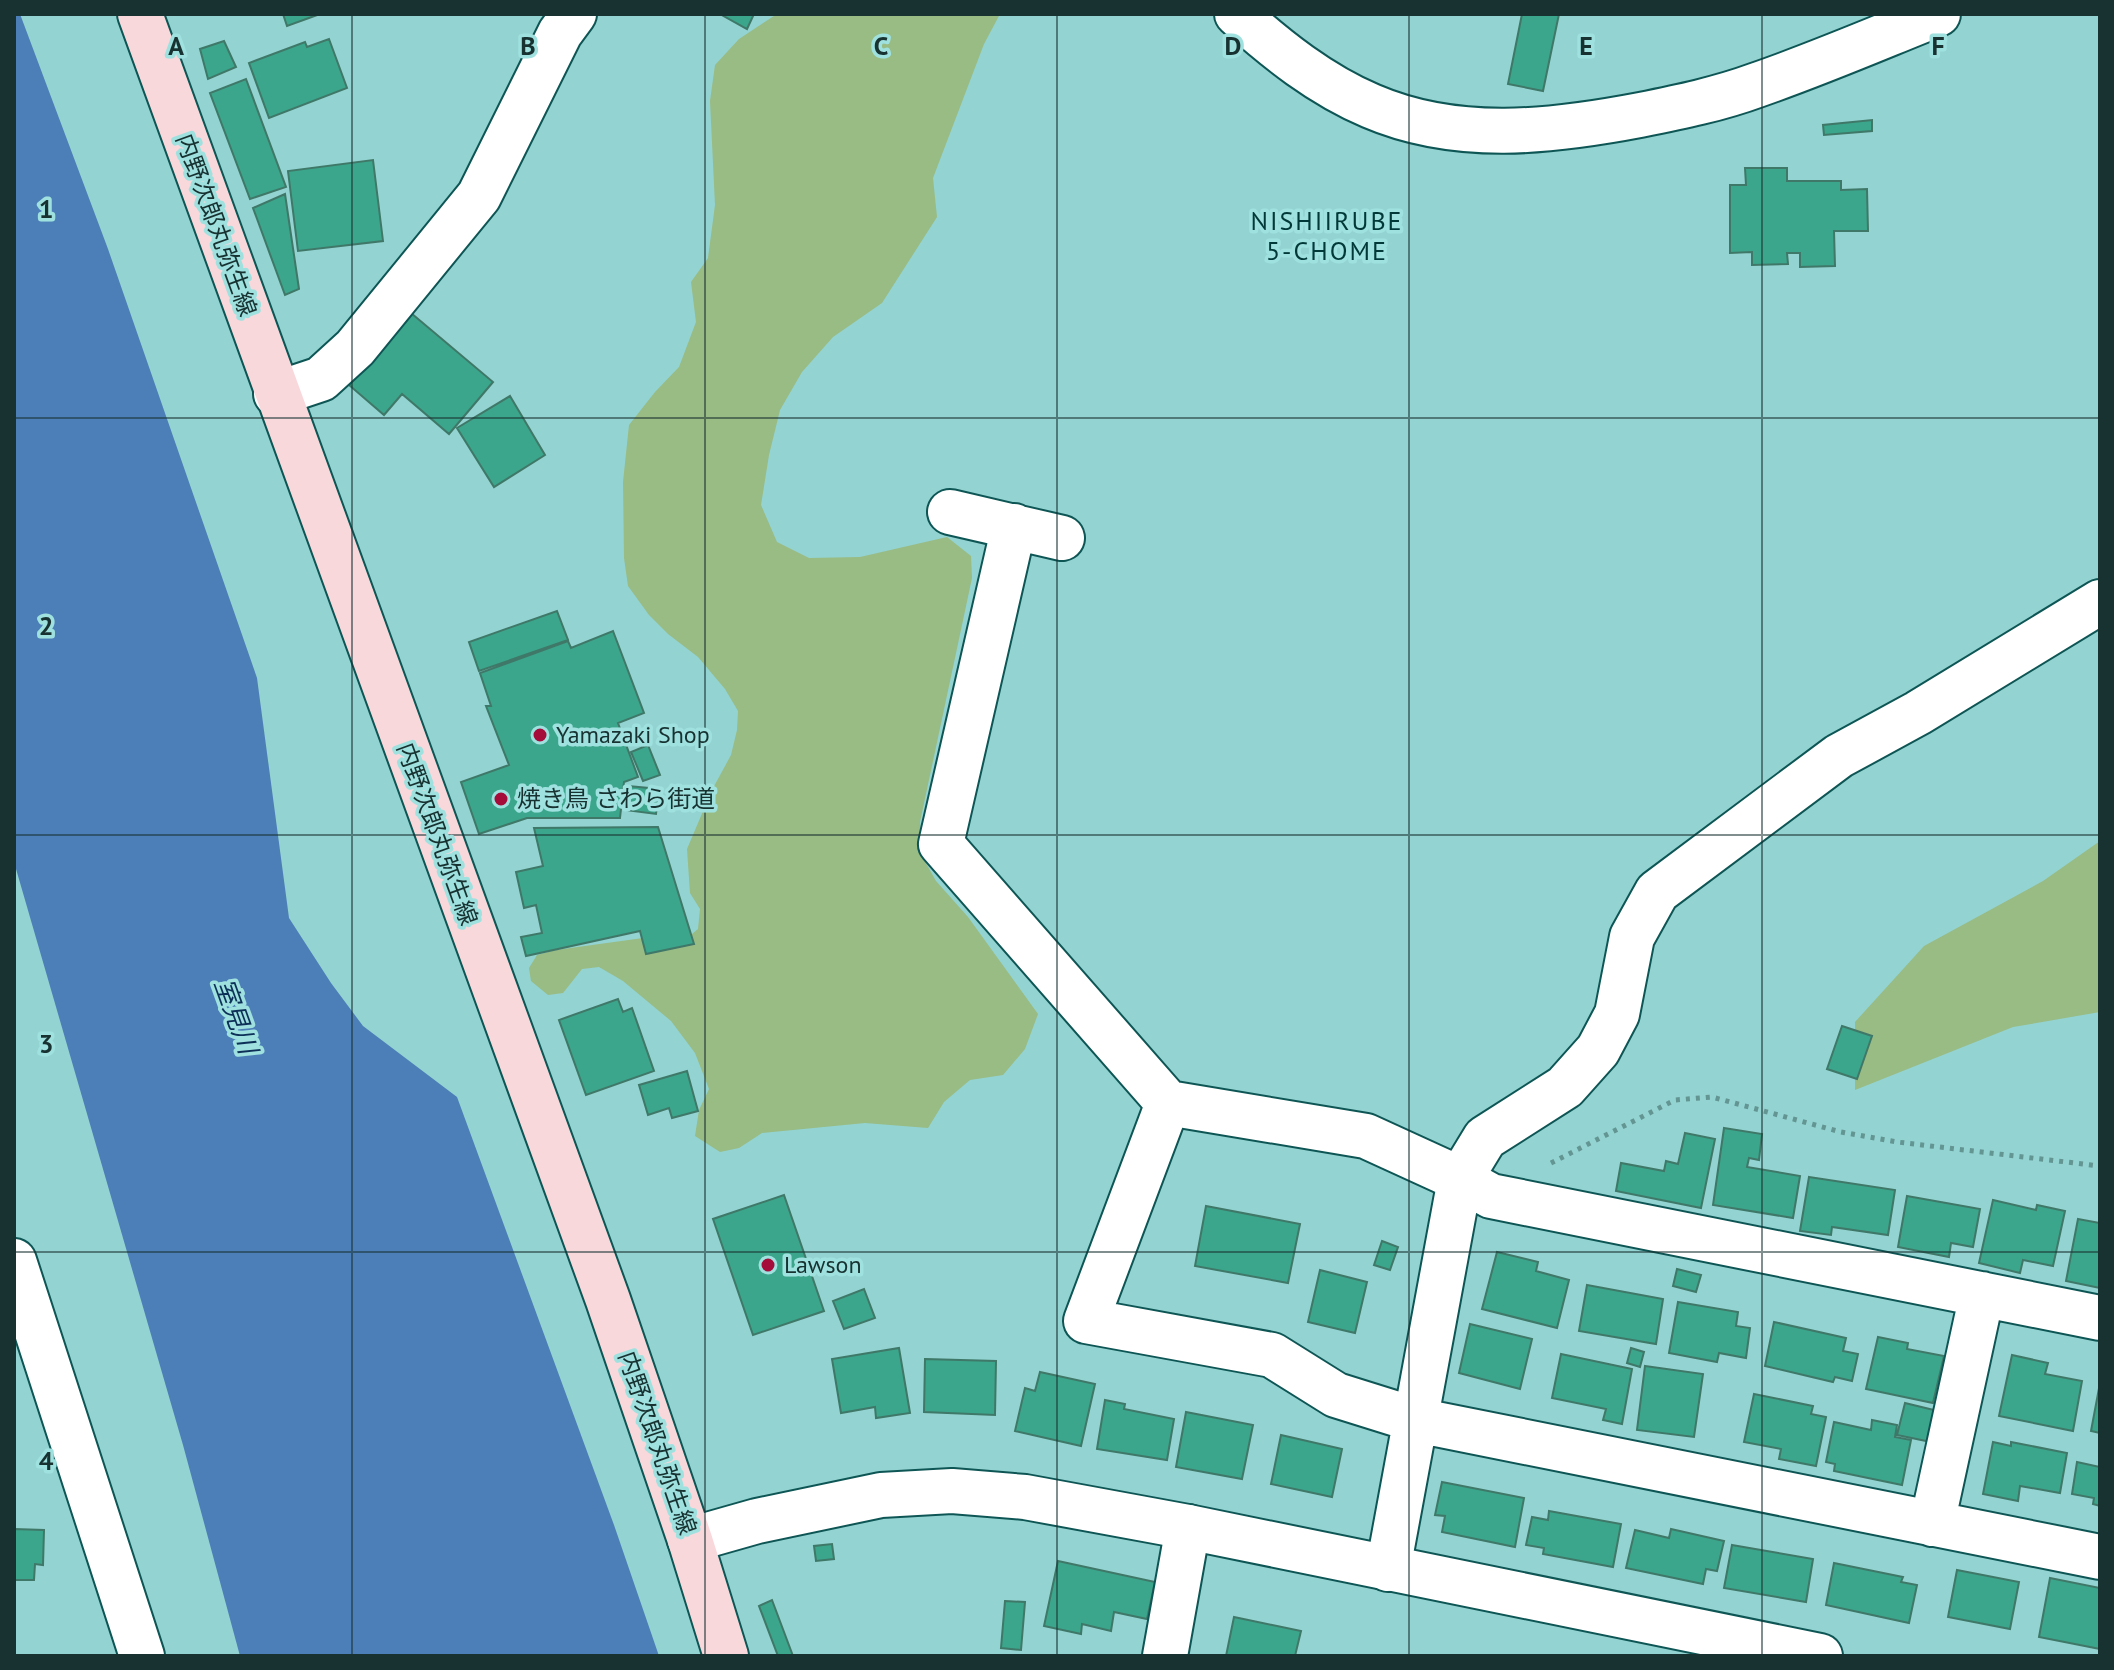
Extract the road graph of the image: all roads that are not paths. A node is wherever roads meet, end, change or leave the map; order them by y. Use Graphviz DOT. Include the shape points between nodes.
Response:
graph roads {
  1 [pos="140,14"];
  2 [pos="574,14"];
  3 [pos="1237,14"];
  4 [pos="1938,14"];
  5 [pos="276,394"];
  6 [pos="950,512"];
  7 [pos="1014,526"];
  8 [pos="1062,538"];
  9 [pos="2100,602"];
  10 [pos="1168,1103"];
  11 [pos="1460,1179"];
  12 [pos="14,1261"];
  13 [pos="1982,1294"];
  14 [pos="2100,1318"];
  15 [pos="1416,1420"];
  16 [pos="1932,1524"];
  17 [pos="1188,1527"];
  18 [pos="690,1540"];
  19 [pos="2100,1557"];
  20 [pos="1388,1569"];
  21 [pos="1683,1643"];
  22 [pos="142,1656"];
  23 [pos="726,1656"];
  24 [pos="1165,1656"];
  25 [pos="1820,1656"];
  1 -- 5 [label="main road, 内野次郎丸弥生線"];
  2 -- 5 [label="street" via="479,196 355,348 321,379"];
  3 -- 4 [label="street" via="1324,83 1373,107 1429,124 1492,132 1557,130 1700,103"];
  5 -- 18 [label="main road, 内野次郎丸弥生線" via="603,1285"];
  6 -- 7 [label="street"];
  7 -- 8 [label="street"];
  7 -- 10 [label="street" via="941,844"];
  9 -- 11 [label="street" via="1839,756 1657,892 1632,937 1617,1014 1598,1050 1565,1087 1485,1138"];
  10 -- 11 [label="street" via="1366,1136"];
  10 -- 15 [label="street" via="1086,1321 1272,1355 1336,1395"];
  11 -- 13 [label="street" via="1491,1196 1517,1202"];
  11 -- 15 [label="street"];
  12 -- 22 [label="street"];
  13 -- 14 [label="street"];
  13 -- 16 [label="street"];
  15 -- 16 [label="street"];
  15 -- 20 [label="street"];
  16 -- 19 [label="street"];
  17 -- 18 [label="street" via="1025,1497 952,1491 881,1495"];
  17 -- 20 [label="street"];
  17 -- 24 [label="street"];
  18 -- 23 [label="main road, 内野次郎丸弥生線"];
  20 -- 21 [label="street"];
  21 -- 25 [label="street"];
}
